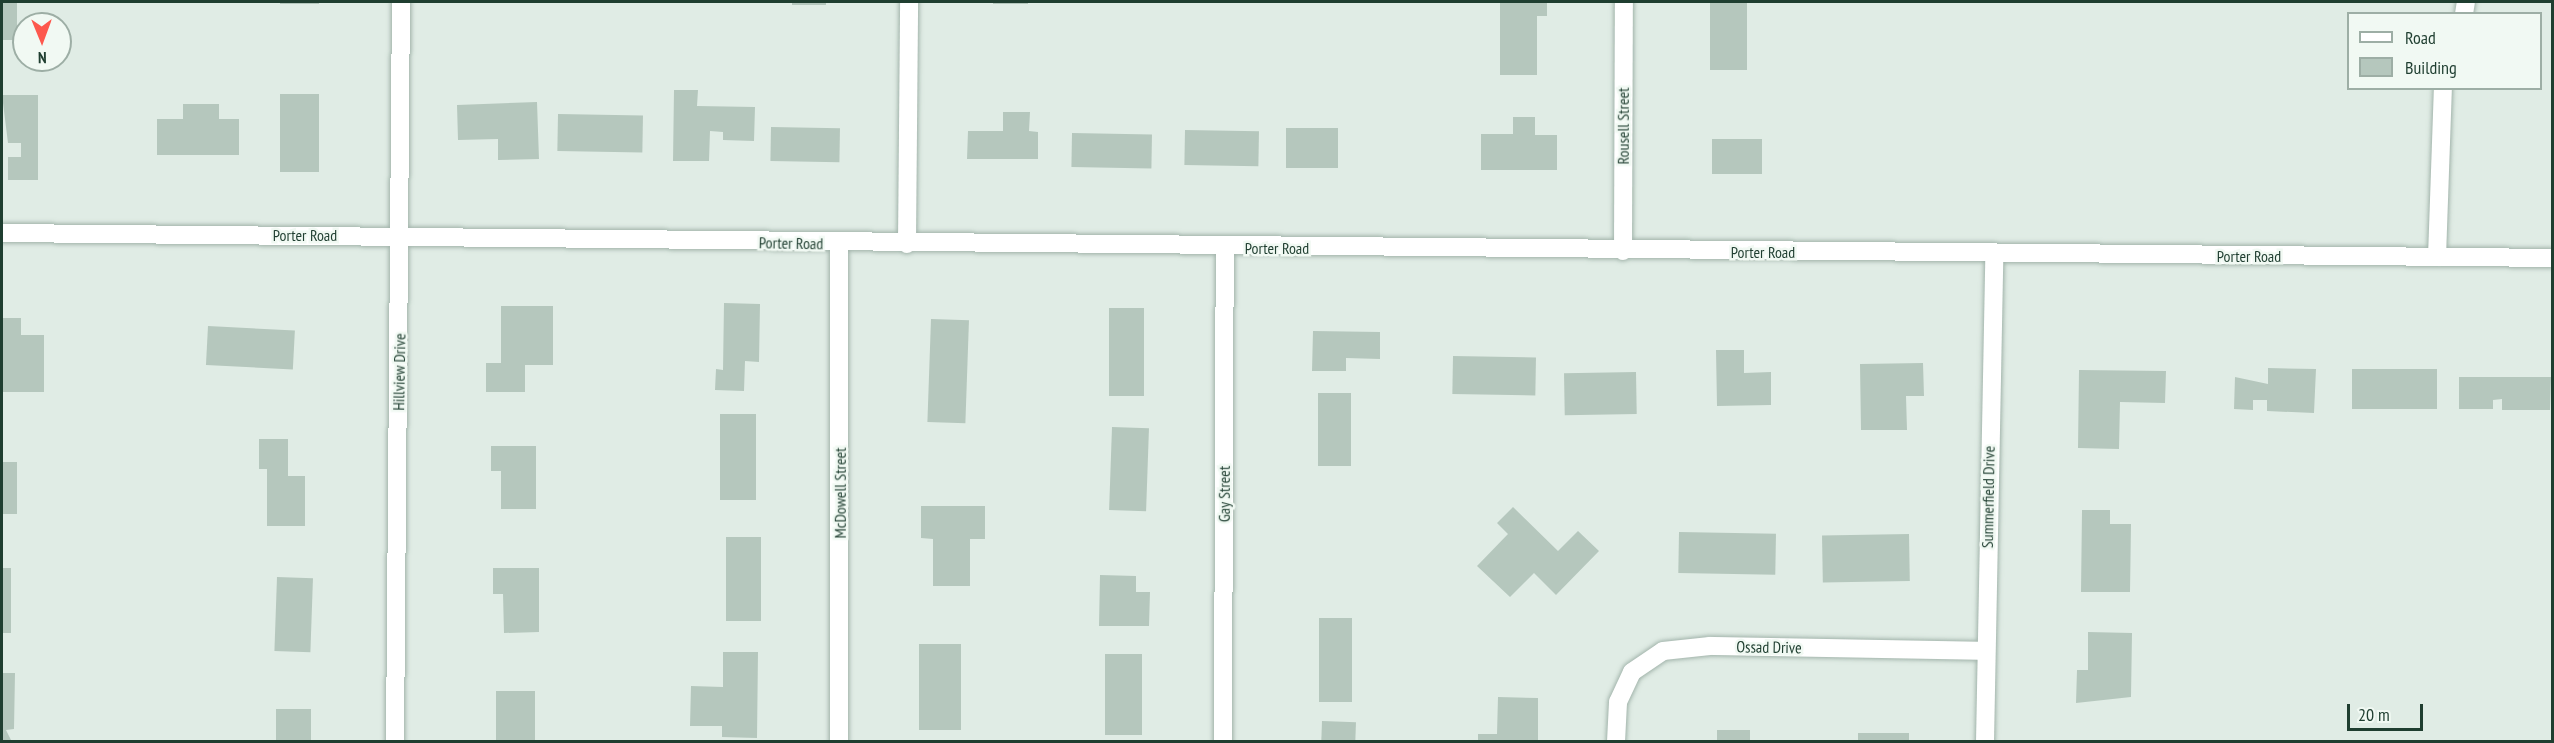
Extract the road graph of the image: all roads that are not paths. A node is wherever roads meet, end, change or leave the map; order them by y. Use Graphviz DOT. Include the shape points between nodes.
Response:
graph roads {
  1 [pos="401,2"];
  2 [pos="909,2"];
  3 [pos="1624,2"];
  4 [pos="2443,90"];
  5 [pos="2,233"];
  6 [pos="400,236"];
  7 [pos="839,244"];
  8 [pos="907,244"];
  9 [pos="1225,247"];
  10 [pos="1623,250"];
  11 [pos="1994,253"];
  12 [pos="2437,257"];
  13 [pos="2553,258"];
  14 [pos="1984,651"];
  15 [pos="395,741"];
  16 [pos="839,741"];
  17 [pos="1223,741"];
  18 [pos="1616,741"];
  19 [pos="1985,741"];
  1 -- 6 [label="street, Hillview Drive"];
  2 -- 8 [label="street"];
  3 -- 10 [label="street, Rousell Street"];
  4 -- 12 [label="street"];
  5 -- 6 [label="street, Porter Road"];
  6 -- 7 [label="street, Porter Road"];
  6 -- 15 [label="street, Hillview Drive"];
  7 -- 8 [label="street, Porter Road"];
  7 -- 16 [label="street, McDowell Street"];
  8 -- 9 [label="street, Porter Road"];
  9 -- 10 [label="street, Porter Road"];
  9 -- 17 [label="street, Gay Street"];
  10 -- 11 [label="street, Porter Road"];
  11 -- 12 [label="street, Porter Road"];
  11 -- 14 [label="street, Summerfield Drive"];
  12 -- 13 [label="street, Porter Road"];
  14 -- 18 [label="street, Ossad Drive" via="1710,646 1663,651 1632,672 1618,702"];
  14 -- 19 [label="street, Summerfield Drive"];
}
